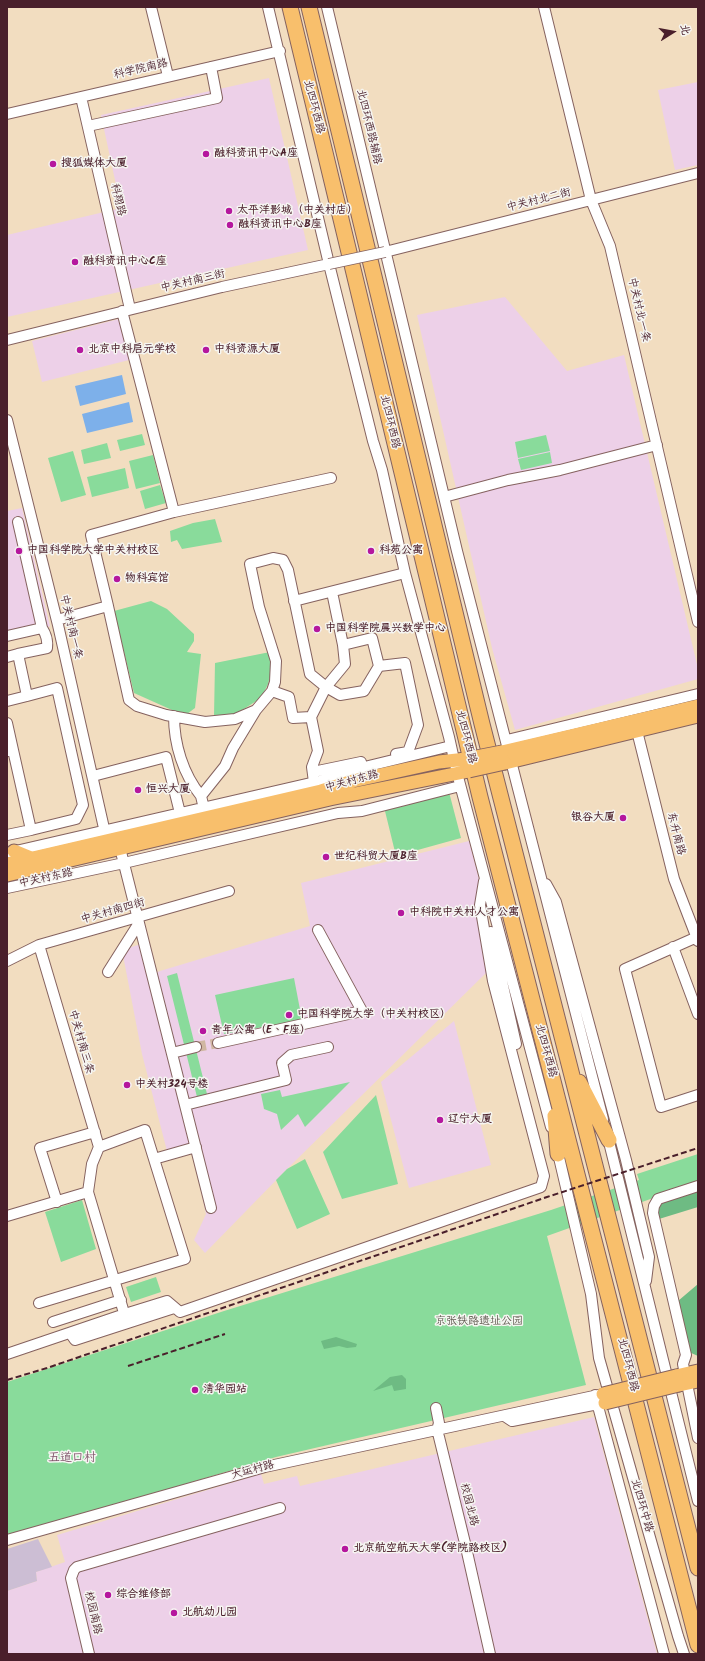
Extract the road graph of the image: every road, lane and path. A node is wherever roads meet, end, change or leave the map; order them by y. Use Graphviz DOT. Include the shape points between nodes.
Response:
graph roads {
  1 [pos="151,7"];
  2 [pos="268,7"];
  3 [pos="283,7"];
  4 [pos="290,7"];
  5 [pos="309,7"];
  6 [pos="327,7"];
  7 [pos="544,7"];
  8 [pos="299,47"];
  9 [pos="280,51"];
  10 [pos="211,67"];
  11 [pos="168,76"];
  12 [pos="81,96"];
  13 [pos="7,114"];
  14 [pos="88,126"];
  15 [pos="698,174"];
  16 [pos="591,200"];
  17 [pos="385,252"];
  18 [pos="329,264"];
  19 [pos="126,310"];
  20 [pos="8,341"];
  21 [pos="7,420"];
  22 [pos="656,445"];
  23 [pos="331,478"];
  24 [pos="444,497"];
  25 [pos="174,512"];
  26 [pos="18,522"];
  27 [pos="405,573"];
  28 [pos="332,592"];
  29 [pos="294,601"];
  30 [pos="108,606"];
  31 [pos="57,622"];
  32 [pos="698,622"];
  33 [pos="44,631"];
  34 [pos="7,636"];
  35 [pos="343,645"];
  36 [pos="18,654"];
  37 [pos="7,657"];
  38 [pos="379,666"];
  39 [pos="326,687"];
  40 [pos="272,691"];
  41 [pos="698,694"];
  42 [pos="28,696"];
  43 [pos="7,701"];
  44 [pos="698,706"];
  45 [pos="256,710"];
  46 [pos="174,716"];
  47 [pos="698,716"];
  48 [pos="311,717"];
  49 [pos="7,723"];
  50 [pos="637,731"];
  51 [pos="451,746"];
  52 [pos="10,750"];
  53 [pos="507,753"];
  54 [pos="461,766"];
  55 [pos="93,776"];
  56 [pos="313,777"];
  57 [pos="460,786"];
  58 [pos="201,796"];
  59 [pos="205,812"];
  60 [pos="180,813"];
  61 [pos="31,830"];
  62 [pos="7,835"];
  63 [pos="106,835"];
  64 [pos="120,848"];
  65 [pos="11,852"];
  66 [pos="31,858"];
  67 [pos="124,863"];
  68 [pos="7,864"];
  69 [pos="539,870"];
  70 [pos="7,875"];
  71 [pos="485,877"];
  72 [pos="7,888"];
  73 [pos="228,891"];
  74 [pos="493,909"];
  75 [pos="138,920"];
  76 [pos="318,930"];
  77 [pos="697,939"];
  78 [pos="39,944"];
  79 [pos="673,947"];
  80 [pos="7,961"];
  81 [pos="108,972"];
  82 [pos="698,1014"];
  83 [pos="218,1043"];
  84 [pos="196,1047"];
  85 [pos="328,1047"];
  86 [pos="172,1053"];
  87 [pos="566,1057"];
  88 [pos="551,1071"];
  89 [pos="698,1095"];
  90 [pos="185,1104"];
  91 [pos="532,1126"];
  92 [pos="95,1132"];
  93 [pos="609,1140"];
  94 [pos="99,1147"];
  95 [pos="196,1147"];
  96 [pos="558,1154"];
  97 [pos="154,1159"];
  98 [pos="698,1186"];
  99 [pos="88,1192"];
  100 [pos="57,1202"];
  101 [pos="212,1208"];
  102 [pos="7,1216"];
  103 [pos="116,1280"];
  104 [pos="645,1289"];
  105 [pos="121,1300"];
  106 [pos="39,1303"];
  107 [pos="126,1318"];
  108 [pos="53,1322"];
  109 [pos="7,1354"];
  110 [pos="599,1358"];
  111 [pos="698,1370"];
  112 [pos="685,1380"];
  113 [pos="600,1399"];
  114 [pos="436,1408"];
  115 [pos="437,1430"];
  116 [pos="698,1438"];
  117 [pos="652,1464"];
  118 [pos="698,1501"];
  119 [pos="280,1508"];
  120 [pos="7,1540"];
  121 [pos="698,1568"];
  122 [pos="698,1645"];
  123 [pos="89,1654"];
  124 [pos="490,1654"];
  125 [pos="664,1654"];
  126 [pos="684,1654"];
  1 -- 11 [label="street"];
  2 -- 9 [label="street"];
  3 -- 8 [label="highway"];
  4 -- 8 [label="highway, 北四环西路"];
  5 -- 87 [label="highway, 北四环西路" via="476,701"];
  6 -- 17 [label="street, 北四环西路辅路"];
  7 -- 16 [label="street, 中关村北一条"];
  8 -- 88 [label="highway, 北四环西路" via="464,732"];
  9 -- 10 [label="street, 科学院南路"];
  9 -- 18 [label="street, 北四环西路"];
  10 -- 11 [label="street, 科学院南路"];
  10 -- 14 [label="street" via="218,98"];
  11 -- 12 [label="street, 科学院南路"];
  12 -- 13 [label="street, 科学院南路"];
  12 -- 14 [label="street, 科翔路"];
  14 -- 19 [label="street, 科翔路"];
  15 -- 16 [label="street, 中关村北二街"];
  16 -- 17 [label="street, 中关村北二街"];
  16 -- 22 [label="street, 中关村北一条" via="610,246"];
  17 -- 18 [label="street, 中关村南三街, bridge"];
  17 -- 24 [label="street"];
  18 -- 19 [label="street, 中关村南三街"];
  18 -- 27 [label="street, 北四环西路" via="382,470"];
  19 -- 20 [label="street, 中关村南三街"];
  19 -- 25 [label="street, 科翔路"];
  21 -- 31 [label="street, 中关村南一条"];
  22 -- 24 [label="street"];
  22 -- 32 [label="street, 中关村北一条"];
  23 -- 25 [label="street"];
  24 -- 53 [label="street"];
  25 -- 30 [label="street" via="92,535"];
  26 -- 33 [label="street"];
  27 -- 28 [label="street"];
  27 -- 51 [label="street, 北四环西路"];
  28 -- 29 [label="street"];
  28 -- 35 [label="street"];
  29 -- 39 [label="street" via="310,674"];
  29 -- 40 [label="street" via="288,570 283,560 274,558 250,564 259,607 276,661"];
  30 -- 31 [label="street"];
  30 -- 46 [label="street" via="129,700 137,706"];
  31 -- 33 [label="street"];
  31 -- 55 [label="street, 中关村南一条"];
  33 -- 34 [label="street"];
  33 -- 36 [label="street" via="48,642 47,648"];
  35 -- 38 [label="street" via="372,638"];
  35 -- 39 [label="street" via="345,664"];
  36 -- 37 [label="street"];
  36 -- 42 [label="street"];
  38 -- 39 [label="street" via="364,691 340,695"];
  38 -- 56 [label="street" via="405,663 418,725 408,752"];
  39 -- 48 [label="street"];
  40 -- 45 [label="street"];
  40 -- 48 [label="street" via="289,697 293,718"];
  41 -- 53 [label="street, 中关村东路"];
  42 -- 43 [label="street"];
  42 -- 61 [label="street" via="57,688 83,805 76,818"];
  44 -- 53 [label="main road, 中关村东路"];
  45 -- 46 [label="street" via="235,719 205,722"];
  45 -- 58 [label="street" via="224,766"];
  46 -- 58 [label="street" via="174,734 183,763"];
  47 -- 50 [label="main road, 中关村东路"];
  48 -- 56 [label="street" via="318,751 312,767"];
  49 -- 52 [label="street"];
  50 -- 53 [label="main road, 中关村东路"];
  50 -- 77 [label="street, 东升南路" via="674,879"];
  51 -- 54 [label="street, 北四环西路"];
  51 -- 56 [label="street, 中关村东路"];
  52 -- 61 [label="street"];
  53 -- 54 [label="main road, 中关村东路, bridge"];
  53 -- 69 [label="street"];
  54 -- 57 [label="street, 北四环西路"];
  54 -- 59 [label="main road, 中关村东路" via="439,762 361,779 321,791"];
  54 -- 64 [label="main road, 中关村东路"];
  55 -- 60 [label="street" via="166,757"];
  55 -- 63 [label="street, 中关村南一条"];
  56 -- 59 [label="street, 中关村东路"];
  57 -- 67 [label="street, 中关村东路" via="362,812 338,813"];
  57 -- 71 [label="street, 北四环西路"];
  58 -- 59 [label="street"];
  59 -- 60 [label="street, 中关村东路"];
  59 -- 63 [label="main road, 中关村东路"];
  60 -- 63 [label="street, 中关村东路"];
  61 -- 62 [label="street"];
  63 -- 65 [label="street, 中关村东路"];
  63 -- 66 [label="main road, 中关村东路"];
  64 -- 67 [label="street"];
  64 -- 70 [label="main road, 中关村东路"];
  65 -- 66 [label="main road"];
  66 -- 68 [label="main road, 中关村东路"];
  67 -- 72 [label="street, 中关村东路"];
  67 -- 75 [label="street"];
  69 -- 93 [label="street"];
  69 -- 104 [label="street" via="556,902 626,1160 649,1257"];
  71 -- 74 [label="street, 北四环西路"];
  71 -- 91 [label="street" via="480,905 493,981"];
  73 -- 75 [label="street, 中关村南四街"];
  74 -- 91 [label="street" via="487,916 529,1101"];
  74 -- 96 [label="street, 北四环西路"];
  75 -- 78 [label="street, 中关村南四街"];
  75 -- 81 [label="street"];
  75 -- 86 [label="street"];
  76 -- 83 [label="street" via="362,1011"];
  77 -- 79 [label="street"];
  78 -- 80 [label="street, 中关村南四街"];
  78 -- 92 [label="street, 中关村南三条"];
  79 -- 82 [label="street"];
  79 -- 89 [label="street" via="625,968 661,1107"];
  84 -- 86 [label="street"];
  85 -- 90 [label="street" via="286,1058 282,1063 286,1080"];
  86 -- 90 [label="street"];
  87 -- 93 [label="highway"];
  87 -- 121 [label="highway, 北四环西路"];
  88 -- 96 [label="highway"];
  88 -- 117 [label="highway, 北四环西路"];
  90 -- 95 [label="street"];
  91 -- 107 [label="street" via="544,1176 541,1187 180,1312 167,1302"];
  92 -- 94 [label="street, 中关村南三条"];
  92 -- 100 [label="street" via="40,1148"];
  93 -- 104 [label="street"];
  94 -- 97 [label="street" via="146,1130"];
  94 -- 99 [label="street" via="92,1164"];
  95 -- 97 [label="street"];
  95 -- 101 [label="street"];
  96 -- 110 [label="street, 北四环西路" via="591,1294"];
  97 -- 103 [label="street" via="184,1259"];
  98 -- 112 [label="street" via="658,1199 653,1213 686,1355"];
  99 -- 100 [label="street"];
  99 -- 103 [label="street"];
  100 -- 102 [label="street"];
  103 -- 105 [label="street"];
  103 -- 106 [label="street"];
  104 -- 118 [label="street"];
  105 -- 107 [label="street"];
  105 -- 108 [label="street"];
  107 -- 109 [label="street"];
  110 -- 126 [label="street, 北四环中路"];
  111 -- 112 [label="main road, 大运村路"];
  112 -- 113 [label="main road, 大运村路, bridge"];
  112 -- 116 [label="street"];
  113 -- 115 [label="street, 大运村路" via="512,1420 502,1416"];
  113 -- 125 [label="street"];
  114 -- 115 [label="street, 校园北路" via="439,1423"];
  115 -- 120 [label="street, 大运村路" via="265,1467"];
  115 -- 124 [label="street, 校园北路"];
  117 -- 122 [label="highway, 北四环中路"];
  119 -- 123 [label="street, 校园南路" via="77,1567 71,1578"];
}
